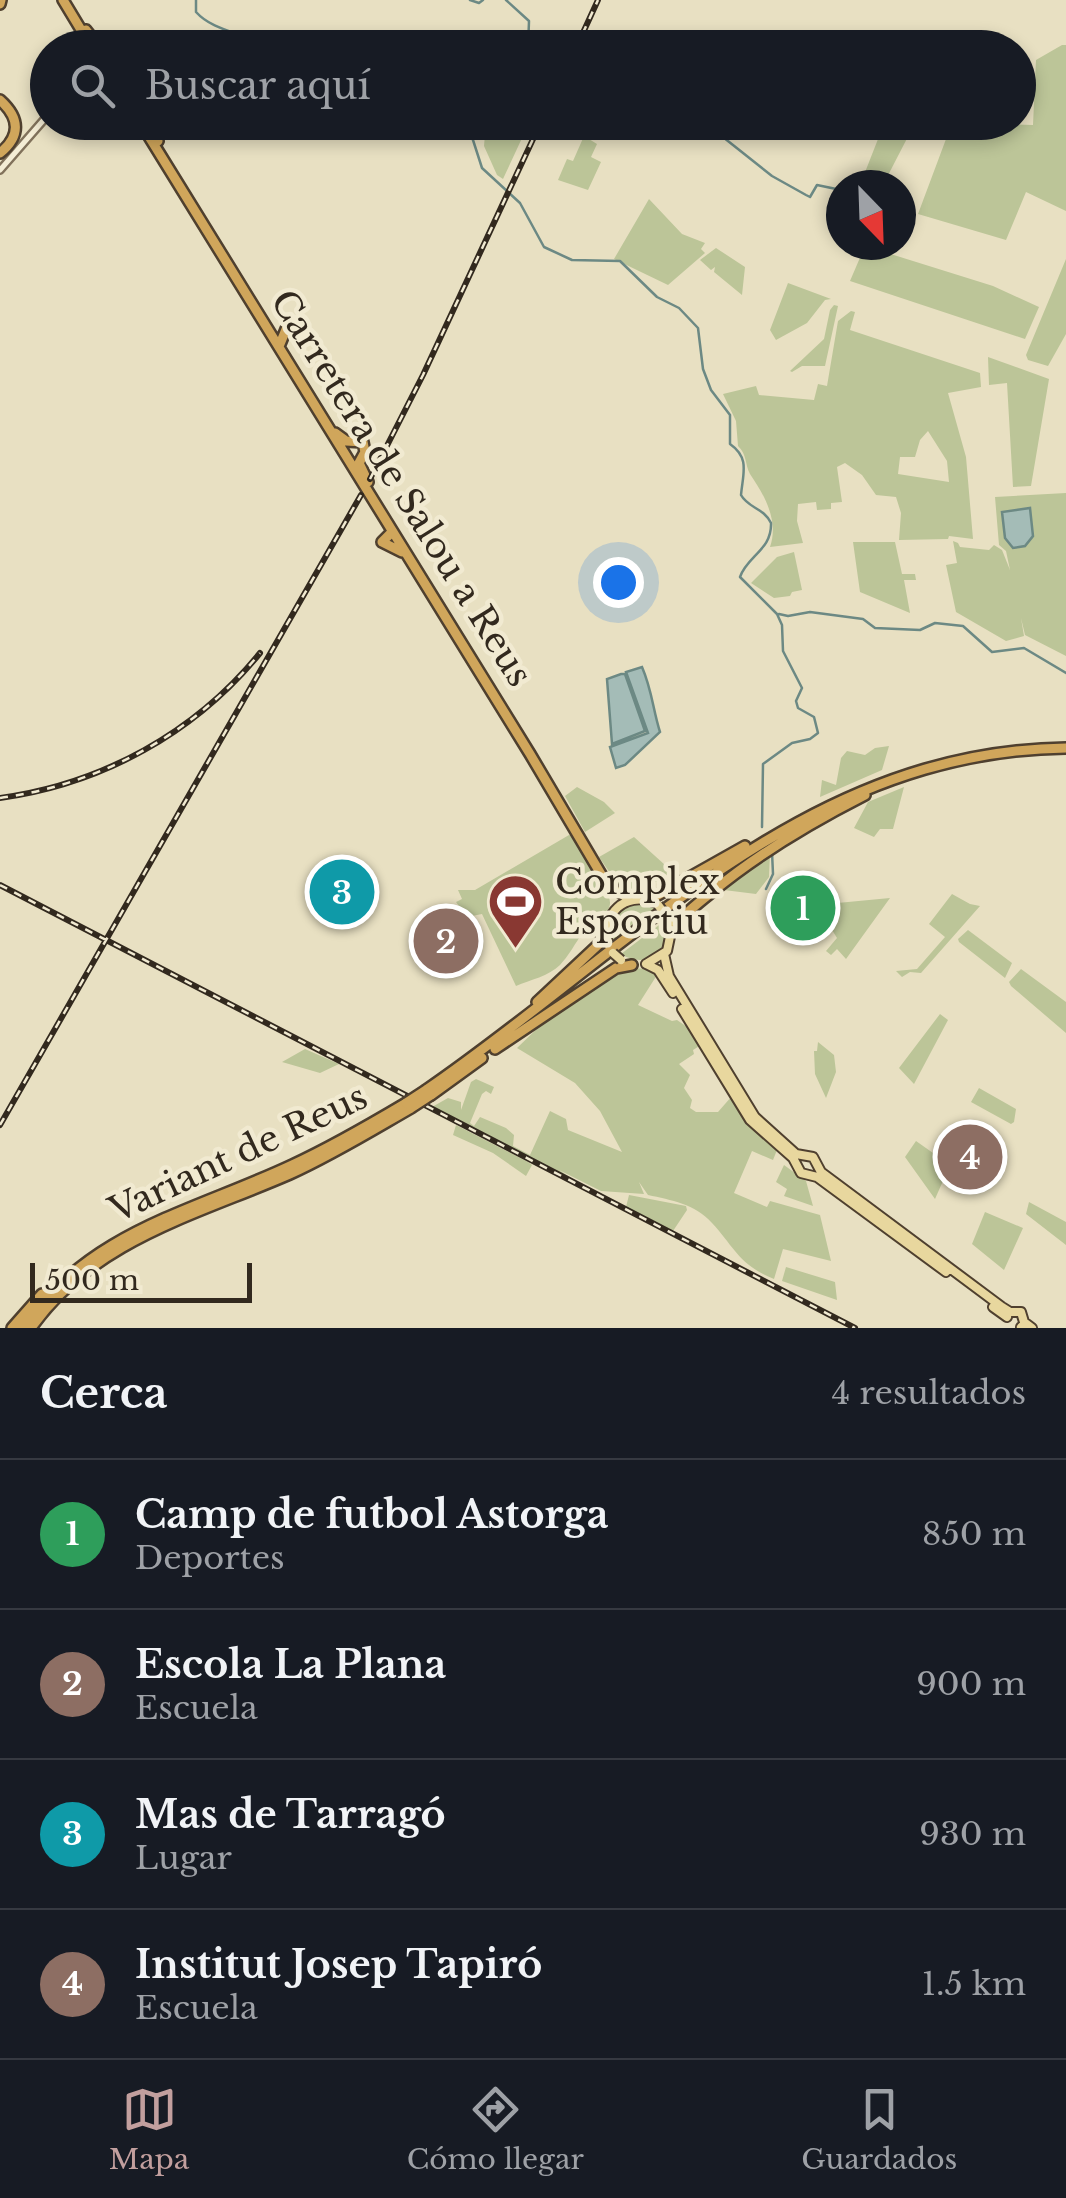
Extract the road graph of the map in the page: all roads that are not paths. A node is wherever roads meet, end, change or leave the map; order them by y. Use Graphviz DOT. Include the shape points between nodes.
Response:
graph roads {
  1 [pos="65,0"];
  2 [pos="84,30"];
  3 [pos="86,30"];
  4 [pos="0,103"];
  5 [pos="30,136"];
  6 [pos="152,140"];
  7 [pos="154,140"];
  8 [pos="0,150"];
  9 [pos="0,170"];
  10 [pos="336,433"];
  11 [pos="392,528"];
  12 [pos="1066,750"];
  13 [pos="870,792"];
  14 [pos="832,804"];
  15 [pos="610,885"];
  16 [pos="630,900"];
  17 [pos="654,902"];
  18 [pos="614,910"];
  19 [pos="672,926"];
  20 [pos="607,938"];
  21 [pos="664,954"];
  22 [pos="632,964"];
  23 [pos="646,964"];
  24 [pos="667,978"];
  25 [pos="678,993"];
  26 [pos="702,1009"];
  27 [pos="709,1021"];
  28 [pos="712,1046"];
  29 [pos="493,1047"];
  30 [pos="408,1105"];
  31 [pos="797,1159"];
  32 [pos="815,1171"];
  33 [pos="112,1242"];
  34 [pos="104,1256"];
  35 [pos="1009,1320"];
  36 [pos="1024,1327"];
  37 [pos="12,1328"];
  38 [pos="23,1328"];
  39 [pos="31,1328"];
  40 [pos="39,1328"];
  1 -- 2 [label="highway"];
  1 -- 3 [label="highway"];
  4 -- 8 [label="highway" via="17,127"];
  5 -- 9 [label="street"];
  6 -- 11 [label="highway"];
  7 -- 10 [label="highway, Carretera de Salou a Reus"];
  10 -- 11 [label="highway, Carretera de Salou a Reus"];
  10 -- 11 [label="highway" via="366,447 360,469"];
  11 -- 15 [label="highway"];
  11 -- 15 [label="highway, Carretera de Salou a Reus"];
  12 -- 13 [label="highway, Variant de Reus" via="950,767"];
  12 -- 14 [label="highway, Variant de Reus" via="1016,750 950,762"];
  13 -- 19 [label="highway" via="781,841"];
  13 -- 29 [label="highway, Variant de Reus" via="736,866"];
  14 -- 17 [label="highway"];
  14 -- 29 [label="highway, Variant de Reus" via="687,892"];
  15 -- 16 [label="main road"];
  15 -- 18 [label="main road"];
  16 -- 17 [label="main road"];
  16 -- 18 [label="main road"];
  17 -- 19 [label="main road, bridge"];
  18 -- 20 [label="main road"];
  19 -- 21 [label="main road"];
  20 -- 22 [label="main road, bridge" via="621,960"];
  20 -- 29 [label="highway"];
  21 -- 23 [label="main road"];
  21 -- 24 [label="main road"];
  22 -- 23 [label="main road"];
  22 -- 29 [label="highway"];
  23 -- 24 [label="main road"];
  24 -- 25 [label="main road"];
  24 -- 31 [label="main road" via="750,1120"];
  25 -- 26 [label="main road"];
  25 -- 28 [label="main road"];
  27 -- 28 [label="main road"];
  28 -- 31 [label="main road" via="755,1117"];
  29 -- 30 [label="highway, Variant de Reus, bridge"];
  30 -- 33 [label="highway, Variant de Reus" via="292,1165"];
  30 -- 34 [label="highway, Variant de Reus" via="295,1172"];
  31 -- 32 [label="main road" via="800,1171"];
  31 -- 32 [label="main road" via="814,1156"];
  32 -- 35 [label="main road"];
  33 -- 37 [label="highway" via="64,1274"];
  33 -- 38 [label="highway, Variant de Reus" via="59,1284"];
  34 -- 39 [label="highway, Variant de Reus" via="66,1286"];
  34 -- 40 [label="highway"];
  35 -- 36 [label="main road" via="1021,1312"];
}
